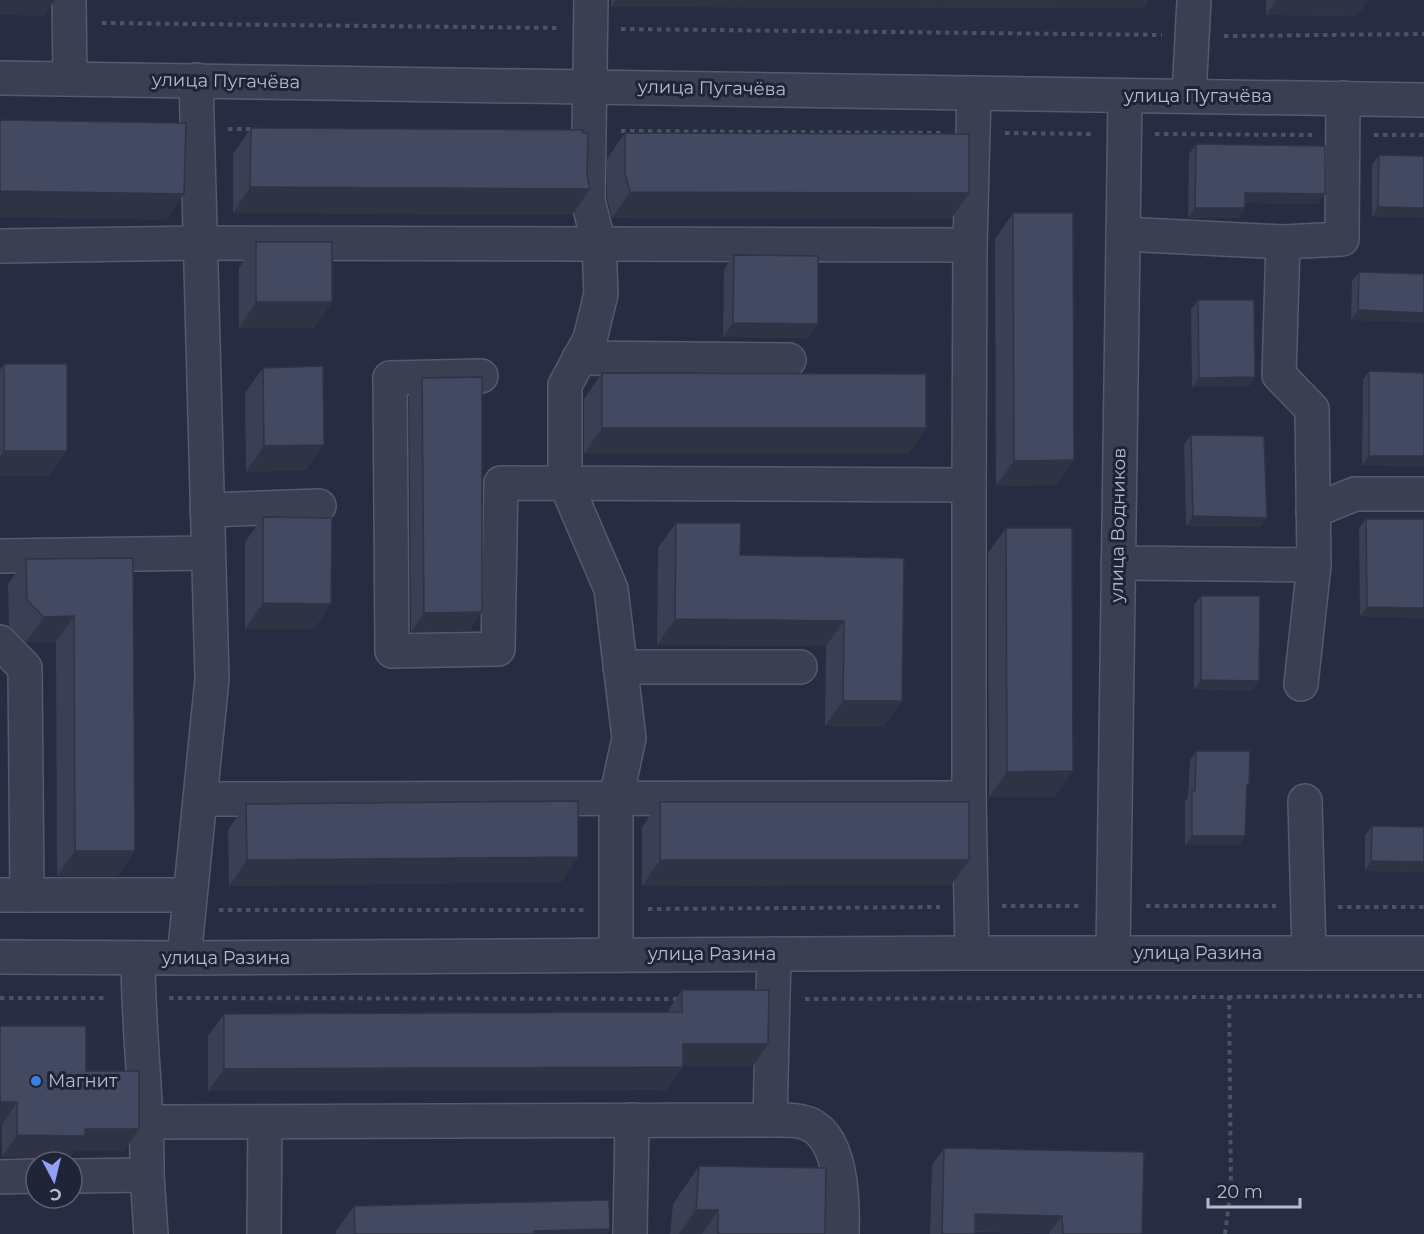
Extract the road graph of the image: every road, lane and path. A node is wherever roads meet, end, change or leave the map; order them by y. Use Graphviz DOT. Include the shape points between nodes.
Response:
graph roads {
  1 [pos="1194,0"];
  2 [pos="70,11"];
  3 [pos="591,14"];
  4 [pos="1424,34"];
  5 [pos="1193,36"];
  6 [pos="0,78"];
  7 [pos="70,79"];
  8 [pos="196,80"];
  9 [pos="589,86"];
  10 [pos="974,93"];
  11 [pos="1189,95"];
  12 [pos="1125,96"];
  13 [pos="1343,98"];
  14 [pos="1424,100"];
  15 [pos="197,129"];
  16 [pos="256,129"];
  17 [pos="588,131"];
  18 [pos="973,133"];
  19 [pos="1125,134"];
  20 [pos="1343,135"];
  21 [pos="1424,135"];
  22 [pos="1123,234"];
  23 [pos="1283,242"];
  24 [pos="200,243"];
  25 [pos="599,244"];
  26 [pos="970,245"];
  27 [pos="0,246"];
  28 [pos="579,358"];
  29 [pos="789,360"];
  30 [pos="480,376"];
  31 [pos="565,482"];
  32 [pos="969,485"];
  33 [pos="1424,494"];
  34 [pos="318,506"];
  35 [pos="207,510"];
  36 [pos="1314,512"];
  37 [pos="208,553"];
  38 [pos="0,556"];
  39 [pos="1118,563"];
  40 [pos="1314,566"];
  41 [pos="0,642"];
  42 [pos="620,667"];
  43 [pos="800,667"];
  44 [pos="1301,684"];
  45 [pos="616,798"];
  46 [pos="969,798"];
  47 [pos="200,799"];
  48 [pos="1305,801"];
  49 [pos="14,895"];
  50 [pos="189,903"];
  51 [pos="1113,906"];
  52 [pos="1308,906"];
  53 [pos="971,907"];
  54 [pos="1424,907"];
  55 [pos="616,910"];
  56 [pos="972,953"];
  57 [pos="1113,953"];
  58 [pos="1309,953"];
  59 [pos="1424,953"];
  60 [pos="774,954"];
  61 [pos="616,955"];
  62 [pos="0,957"];
  63 [pos="138,958"];
  64 [pos="184,958"];
  65 [pos="1229,996"];
  66 [pos="1424,996"];
  67 [pos="0,998"];
  68 [pos="138,998"];
  69 [pos="690,999"];
  70 [pos="774,999"];
  71 [pos="632,1120"];
  72 [pos="770,1120"];
  73 [pos="147,1122"];
  74 [pos="265,1122"];
  75 [pos="147,1175"];
  76 [pos="24,1176"];
  77 [pos="84,1176"];
  78 [pos="0,1177"];
  79 [pos="151,1234"];
  80 [pos="264,1234"];
  81 [pos="630,1234"];
  82 [pos="842,1234"];
  83 [pos="1225,1234"];
  1 -- 5 [label="street"];
  2 -- 3 [label="path"];
  2 -- 7 [label="street"];
  3 -- 5 [label="path"];
  3 -- 9 [label="street"];
  4 -- 5 [label="path"];
  5 -- 11 [label="street"];
  6 -- 7 [label="street, улица Пугачёва"];
  7 -- 8 [label="street, улица Пугачёва"];
  8 -- 9 [label="street, улица Пугачёва"];
  8 -- 15 [label="street"];
  9 -- 10 [label="street, улица Пугачёва"];
  9 -- 17 [label="street"];
  10 -- 12 [label="street, улица Пугачёва"];
  10 -- 18 [label="street"];
  11 -- 12 [label="street, улица Пугачёва"];
  11 -- 13 [label="street, улица Пугачёва"];
  12 -- 19 [label="street, улица Водников"];
  13 -- 14 [label="street, улица Пугачёва"];
  13 -- 20 [label="street"];
  15 -- 16 [label="path"];
  15 -- 24 [label="street"];
  17 -- 18 [label="path"];
  17 -- 25 [label="street" via="588,201"];
  18 -- 19 [label="path"];
  18 -- 26 [label="street"];
  19 -- 20 [label="path"];
  19 -- 22 [label="street, улица Водников"];
  20 -- 21 [label="path"];
  20 -- 23 [label="street" via="1342,239"];
  22 -- 23 [label="street"];
  22 -- 39 [label="street, улица Водников"];
  23 -- 36 [label="street" via="1279,375 1312,409"];
  24 -- 25 [label="street"];
  24 -- 27 [label="street"];
  24 -- 35 [label="street"];
  25 -- 26 [label="street"];
  25 -- 28 [label="street" via="601,294 590,339"];
  26 -- 32 [label="street"];
  28 -- 29 [label="street"];
  28 -- 31 [label="street" via="565,385"];
  30 -- 31 [label="street" via="390,378 392,651 498,649 501,483"];
  31 -- 32 [label="street"];
  31 -- 42 [label="street" via="611,590"];
  32 -- 46 [label="street"];
  33 -- 36 [label="street" via="1355,494"];
  34 -- 35 [label="street"];
  35 -- 37 [label="street"];
  36 -- 40 [label="street"];
  37 -- 38 [label="street"];
  37 -- 47 [label="street" via="212,679"];
  39 -- 40 [label="street"];
  39 -- 51 [label="street, улица Водников"];
  40 -- 44 [label="street"];
  41 -- 49 [label="street" via="25,668"];
  42 -- 43 [label="street"];
  42 -- 45 [label="street" via="629,738"];
  45 -- 46 [label="street"];
  45 -- 47 [label="street"];
  45 -- 55 [label="street"];
  46 -- 53 [label="street"];
  47 -- 50 [label="street"];
  48 -- 52 [label="street"];
  49 -- 50 [label="street"];
  50 -- 55 [label="path"];
  50 -- 64 [label="street"];
  51 -- 52 [label="path"];
  51 -- 53 [label="path"];
  51 -- 57 [label="street, улица Водников"];
  52 -- 54 [label="path"];
  52 -- 58 [label="street"];
  53 -- 55 [label="path"];
  53 -- 56 [label="street"];
  55 -- 61 [label="street"];
  56 -- 57 [label="street, улица Разина"];
  56 -- 60 [label="street, улица Разина"];
  57 -- 58 [label="street, улица Разина"];
  58 -- 59 [label="street, улица Разина"];
  60 -- 61 [label="street, улица Разина"];
  60 -- 70 [label="street"];
  61 -- 64 [label="street, улица Разина"];
  62 -- 63 [label="street, улица Разина"];
  63 -- 64 [label="street, улица Разина"];
  63 -- 68 [label="street"];
  65 -- 66 [label="path"];
  65 -- 70 [label="path"];
  65 -- 83 [label="path" via="1231,1188"];
  67 -- 68 [label="path"];
  68 -- 69 [label="path"];
  68 -- 73 [label="street"];
  70 -- 72 [label="street"];
  71 -- 72 [label="street"];
  71 -- 74 [label="street"];
  71 -- 81 [label="street"];
  72 -- 82 [label="street" via="804,1122 816,1129 832,1150 843,1198"];
  73 -- 74 [label="street"];
  73 -- 75 [label="street"];
  74 -- 80 [label="street"];
  75 -- 77 [label="street"];
  75 -- 79 [label="street"];
  76 -- 78 [label="street"];
}
